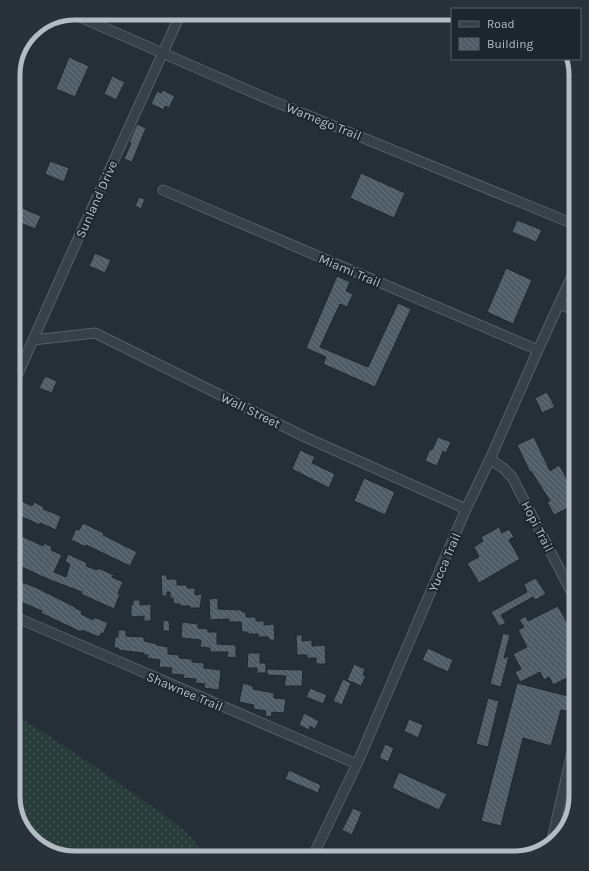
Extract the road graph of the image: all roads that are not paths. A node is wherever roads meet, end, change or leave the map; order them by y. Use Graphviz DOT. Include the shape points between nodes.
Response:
graph roads {
  1 [pos="87,20"];
  2 [pos="178,20"];
  3 [pos="162,53"];
  4 [pos="163,190"];
  5 [pos="569,222"];
  6 [pos="569,282"];
  7 [pos="559,304"];
  8 [pos="569,308"];
  9 [pos="32,340"];
  10 [pos="538,350"];
  11 [pos="20,368"];
  12 [pos="490,459"];
  13 [pos="466,509"];
  14 [pos="569,587"];
  15 [pos="20,619"];
  16 [pos="357,764"];
  17 [pos="569,765"];
  18 [pos="553,835"];
  19 [pos="315,851"];
  1 -- 3 [label="street, Wamego Trail"];
  2 -- 3 [label="street, Sunland Drive"];
  3 -- 5 [label="street, Wamego Trail"];
  3 -- 9 [label="street, Sunland Drive"];
  4 -- 10 [label="street, Miami Trail"];
  6 -- 7 [label="street, Yucca Trail"];
  7 -- 8 [label="street"];
  7 -- 10 [label="street, Yucca Trail"];
  9 -- 11 [label="street, Sunland Drive"];
  9 -- 13 [label="street, Wall Street" via="95,333 305,437"];
  10 -- 12 [label="street, Yucca Trail"];
  12 -- 13 [label="street, Yucca Trail"];
  12 -- 14 [label="street, Hopi Trail" via="512,477"];
  13 -- 16 [label="street, Yucca Trail"];
  15 -- 16 [label="street, Shawnee Trail"];
  16 -- 19 [label="street, Yucca Trail"];
  17 -- 18 [label="street"];
}
